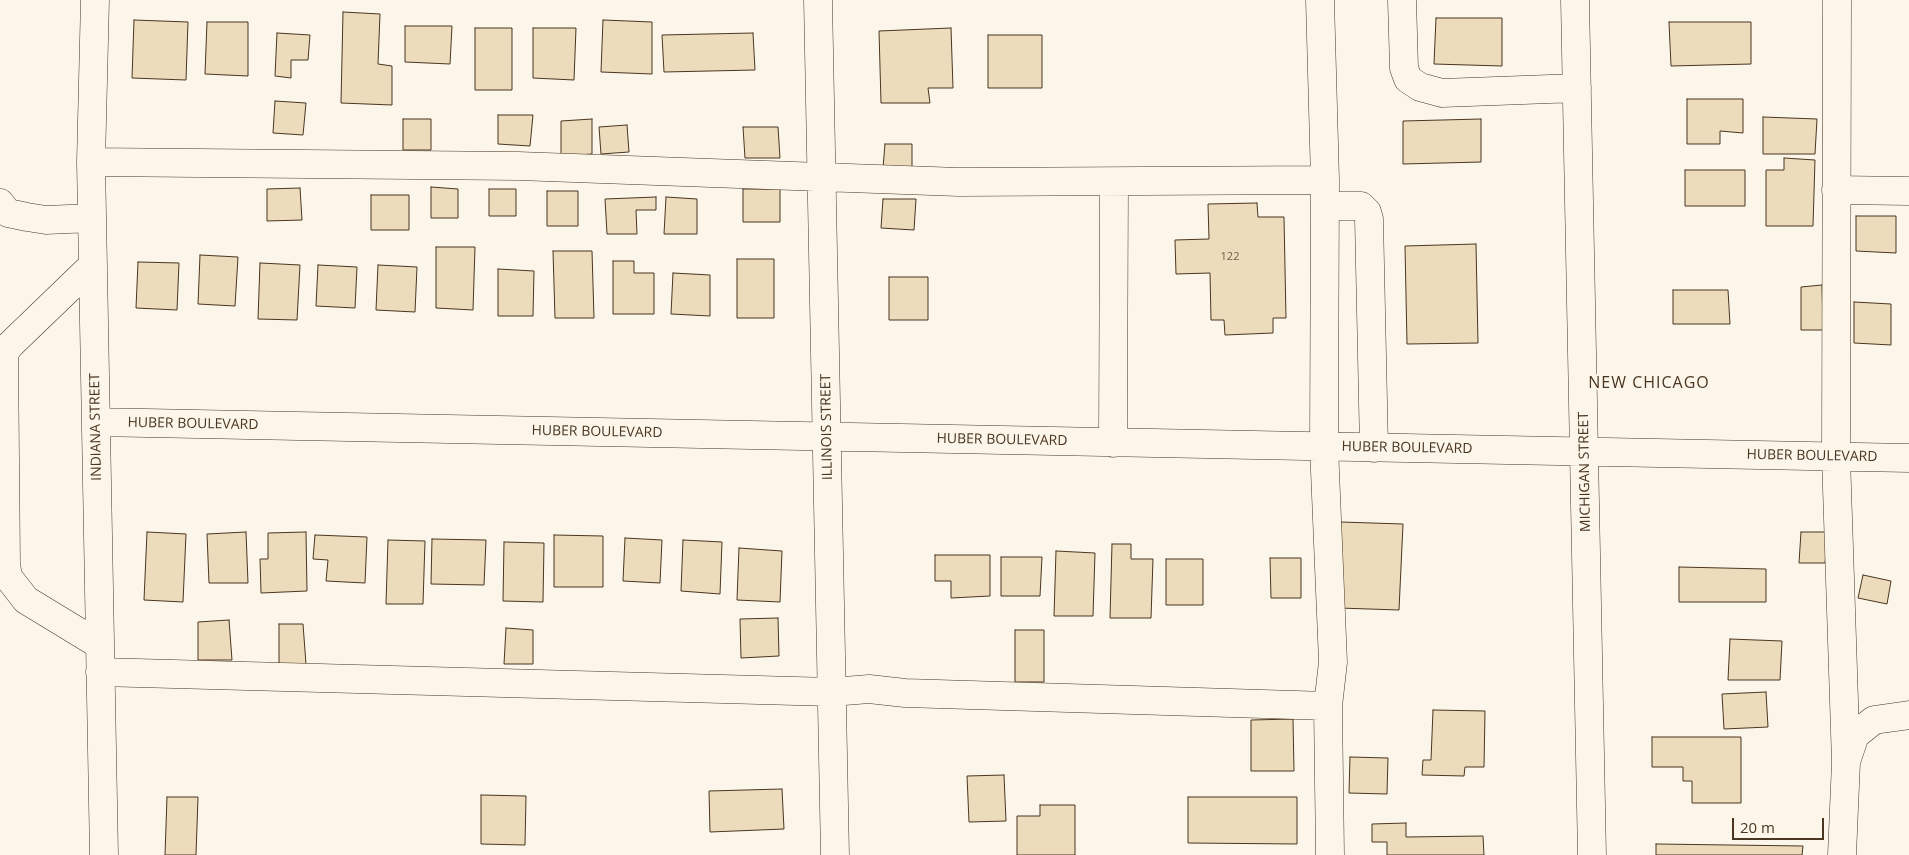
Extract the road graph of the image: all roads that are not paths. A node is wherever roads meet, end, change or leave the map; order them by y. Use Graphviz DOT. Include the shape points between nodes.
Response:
graph roads {
  1 [pos="95,0"];
  2 [pos="818,0"];
  3 [pos="1320,0"];
  4 [pos="1402,0"];
  5 [pos="1575,0"];
  6 [pos="1837,0"];
  7 [pos="1577,88"];
  8 [pos="91,162"];
  9 [pos="822,178"];
  10 [pos="1114,182"];
  11 [pos="1836,190"];
  12 [pos="1909,191"];
  13 [pos="1325,193"];
  14 [pos="0,203"];
  15 [pos="92,218"];
  16 [pos="93,266"];
  17 [pos="96,422"];
  18 [pos="827,437"];
  19 [pos="1113,442"];
  20 [pos="1324,447"];
  21 [pos="1374,448"];
  22 [pos="1584,452"];
  23 [pos="1836,457"];
  24 [pos="1909,458"];
  25 [pos="100,645"];
  26 [pos="100,672"];
  27 [pos="832,692"];
  28 [pos="1328,706"];
  29 [pos="1909,715"];
  30 [pos="1846,762"];
  31 [pos="104,855"];
  32 [pos="835,855"];
  33 [pos="1330,855"];
  34 [pos="1592,855"];
  35 [pos="1842,855"];
  1 -- 8 [label="street, INDIANA STREET"];
  2 -- 9 [label="street, ILLINOIS STREET"];
  3 -- 13 [label="street"];
  4 -- 7 [label="street" via="1404,68 1408,79 1420,87 1442,93"];
  5 -- 7 [label="street, MICHIGAN STREET"];
  6 -- 11 [label="street"];
  7 -- 22 [label="street, MICHIGAN STREET"];
  8 -- 9 [label="street" via="518,166"];
  8 -- 15 [label="street, INDIANA STREET"];
  9 -- 10 [label="street"];
  9 -- 18 [label="street, ILLINOIS STREET"];
  10 -- 13 [label="street"];
  10 -- 19 [label="street"];
  11 -- 12 [label="street"];
  11 -- 23 [label="street"];
  13 -- 20 [label="street"];
  13 -- 21 [label="street" via="1361,206 1369,219"];
  14 -- 15 [label="street" via="8,213 27,217 46,220"];
  15 -- 16 [label="street, INDIANA STREET"];
  16 -- 17 [label="street, INDIANA STREET"];
  16 -- 25 [label="street" via="4,354 6,564 8,577 26,600"];
  17 -- 18 [label="street, HUBER BOULEVARD"];
  17 -- 25 [label="street, INDIANA STREET"];
  18 -- 19 [label="street, HUBER BOULEVARD"];
  18 -- 27 [label="street, ILLINOIS STREET"];
  19 -- 20 [label="street, HUBER BOULEVARD"];
  20 -- 21 [label="street, HUBER BOULEVARD"];
  20 -- 28 [label="street" via="1333,643"];
  21 -- 22 [label="street, HUBER BOULEVARD"];
  22 -- 23 [label="street, HUBER BOULEVARD"];
  22 -- 34 [label="street, MICHIGAN STREET"];
  23 -- 24 [label="street, HUBER BOULEVARD"];
  23 -- 30 [label="street"];
  25 -- 26 [label="street, INDIANA STREET"];
  26 -- 27 [label="street"];
  26 -- 31 [label="street, INDIANA STREET"];
  27 -- 28 [label="street" via="868,689 905,693"];
  27 -- 32 [label="street, ILLINOIS STREET"];
  28 -- 33 [label="street"];
  29 -- 30 [label="street" via="1874,720 1855,735"];
  30 -- 35 [label="street"];
}
